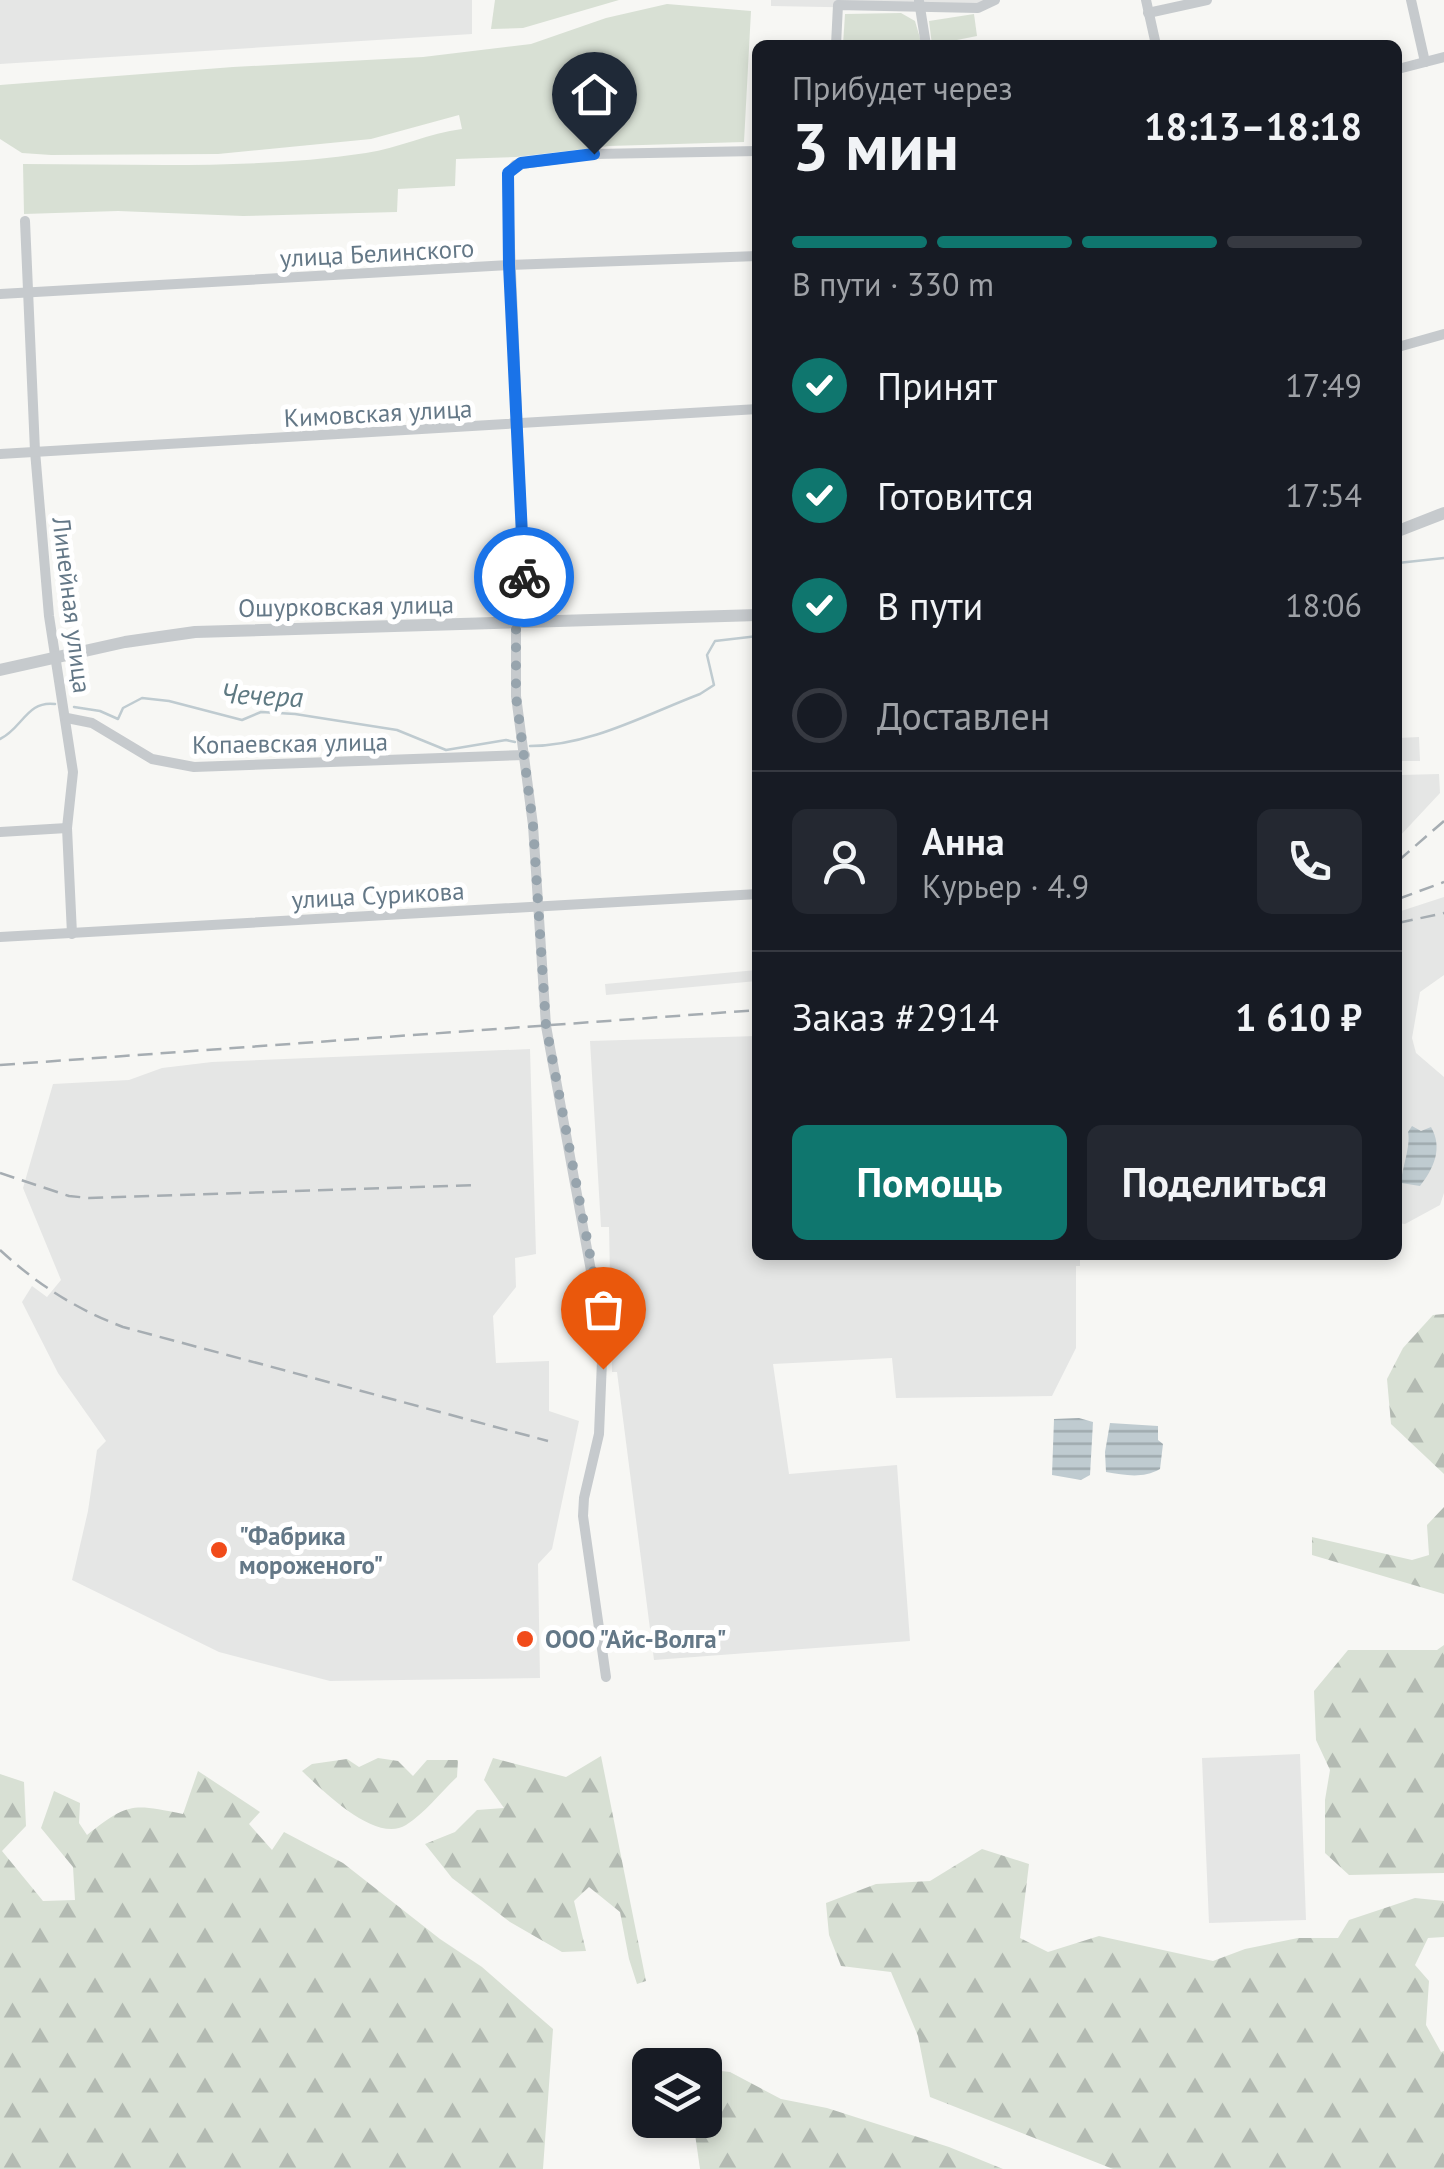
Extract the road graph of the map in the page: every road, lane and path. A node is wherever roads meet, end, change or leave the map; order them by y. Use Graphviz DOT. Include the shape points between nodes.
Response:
graph roads {
  1 [pos="995,0"];
  2 [pos="1146,0"];
  3 [pos="1207,0"];
  4 [pos="1412,0"];
  5 [pos="919,3"];
  6 [pos="1148,13"];
  7 [pos="836,40"];
  8 [pos="925,40"];
  9 [pos="1155,40"];
  10 [pos="1444,56"];
  11 [pos="1425,62"];
  12 [pos="1402,68"];
  13 [pos="752,151"];
  14 [pos="26,220"];
  15 [pos="752,256"];
  16 [pos="509,265"];
  17 [pos="0,294"];
  18 [pos="28,294"];
  19 [pos="1444,334"];
  20 [pos="1402,346"];
  21 [pos="752,410"];
  22 [pos="517,426"];
  23 [pos="35,452"];
  24 [pos="0,454"];
  25 [pos="1444,513"];
  26 [pos="1402,529"];
  27 [pos="752,615"];
  28 [pos="516,624"];
  29 [pos="56,658"];
  30 [pos="0,670"];
  31 [pos="67,718"];
  32 [pos="526,755"];
  33 [pos="66,828"];
  34 [pos="0,832"];
  35 [pos="752,894"];
  36 [pos="537,906"];
  37 [pos="72,934"];
  38 [pos="0,938"];
  39 [pos="606,1677"];
  1 -- 5 [label="street" via="978,8"];
  2 -- 6 [label="street"];
  3 -- 6 [label="street"];
  4 -- 11 [label="street"];
  5 -- 7 [label="street" via="838,5"];
  5 -- 8 [label="street"];
  6 -- 9 [label="street"];
  10 -- 11 [label="street"];
  11 -- 12 [label="street"];
  13 -- 16 [label="street" via="594,154 510,168"];
  14 -- 18 [label="street, Линейная улица"];
  15 -- 16 [label="street, улица Белинского"];
  16 -- 18 [label="street, улица Белинского"];
  16 -- 22 [label="street"];
  17 -- 18 [label="street, улица Белинского"];
  18 -- 23 [label="street, Линейная улица"];
  19 -- 20 [label="street"];
  21 -- 22 [label="street, Кимовская улица"];
  22 -- 23 [label="street, Кимовская улица"];
  22 -- 28 [label="street" via="524,603"];
  23 -- 24 [label="street, Кимовская улица"];
  23 -- 29 [label="street, Линейная улица"];
  25 -- 26 [label="street"];
  27 -- 28 [label="street, Ошурковская улица"];
  28 -- 29 [label="street, Ошурковская улица" via="195,632"];
  28 -- 32 [label="street" via="516,696"];
  29 -- 30 [label="street, Ошурковская улица"];
  29 -- 31 [label="street, Линейная улица"];
  31 -- 32 [label="street, Копаевская улица" via="92,723 152,759 194,767"];
  31 -- 33 [label="street, Линейная улица" via="73,772"];
  32 -- 36 [label="street"];
  33 -- 34 [label="street"];
  33 -- 37 [label="street, Линейная улица"];
  35 -- 36 [label="street, улица Сурикова"];
  36 -- 37 [label="street, улица Сурикова"];
  36 -- 39 [label="street" via="550,1054 603,1336 599,1434 583,1516"];
  37 -- 38 [label="street, улица Сурикова"];
}
